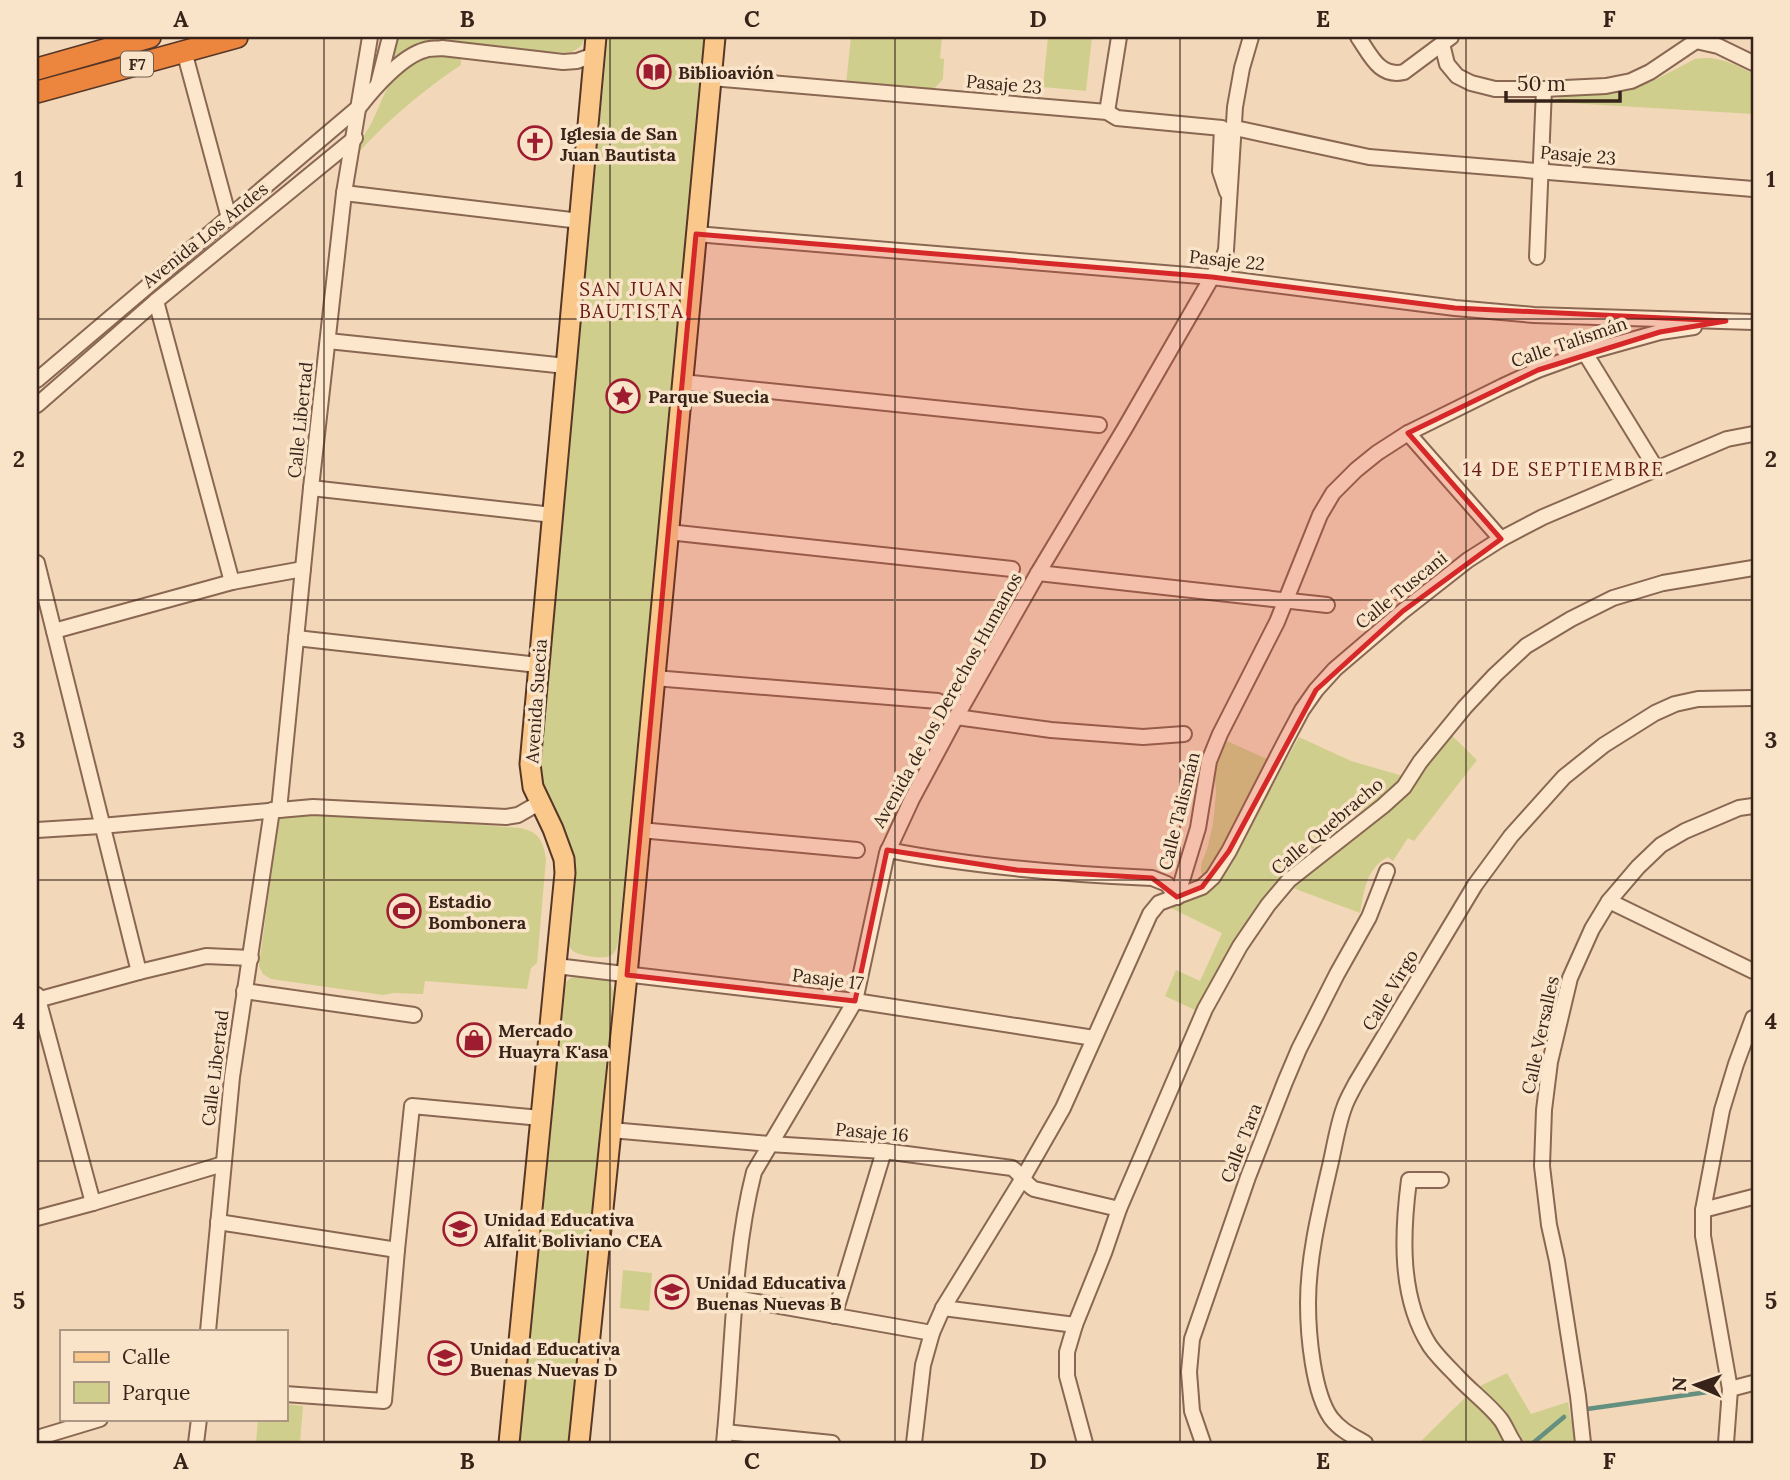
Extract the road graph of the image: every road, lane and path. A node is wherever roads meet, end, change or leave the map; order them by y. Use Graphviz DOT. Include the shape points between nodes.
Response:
graph roads {
  1 [pos="150,37"];
  2 [pos="237,37"];
  3 [pos="370,37"];
  4 [pos="390,37"];
  5 [pos="715,37"];
  6 [pos="1119,37"];
  7 [pos="1251,37"];
  8 [pos="1358,37"];
  9 [pos="1697,38"];
  10 [pos="1447,40"];
  11 [pos="595,46"];
  12 [pos="184,51"];
  13 [pos="1753,63"];
  14 [pos="37,69"];
  15 [pos="711,78"];
  16 [pos="379,82"];
  17 [pos="1544,89"];
  18 [pos="37,92"];
  19 [pos="360,106"];
  20 [pos="1107,112"];
  21 [pos="1235,128"];
  22 [pos="354,139"];
  23 [pos="1541,170"];
  24 [pos="1753,189"];
  25 [pos="344,193"];
  26 [pos="1230,198"];
  27 [pos="229,218"];
  28 [pos="580,221"];
  29 [pos="696,234"];
  30 [pos="1537,257"];
  31 [pos="1212,277"];
  32 [pos="156,301"];
  33 [pos="1726,321"];
  34 [pos="1753,322"];
  35 [pos="328,341"];
  36 [pos="1585,353"];
  37 [pos="566,366"];
  38 [pos="37,380"];
  39 [pos="682,382"];
  40 [pos="37,405"];
  41 [pos="1099,425"];
  42 [pos="1408,433"];
  43 [pos="1753,434"];
  44 [pos="1657,470"];
  45 [pos="311,488"];
  46 [pos="552,515"];
  47 [pos="668,533"];
  48 [pos="1501,539"];
  49 [pos="37,563"];
  50 [pos="1753,568"];
  51 [pos="303,569"];
  52 [pos="1012,569"];
  53 [pos="1038,573"];
  54 [pos="232,582"];
  55 [pos="1285,601"];
  56 [pos="1327,605"];
  57 [pos="54,631"];
  58 [pos="296,638"];
  59 [pos="538,665"];
  60 [pos="654,678"];
  61 [pos="1753,698"];
  62 [pos="938,701"];
  63 [pos="956,717"];
  64 [pos="1184,734"];
  65 [pos="540,803"];
  66 [pos="1753,806"];
  67 [pos="275,810"];
  68 [pos="101,826"];
  69 [pos="37,830"];
  70 [pos="640,830"];
  71 [pos="857,850"];
  72 [pos="888,850"];
  73 [pos="1387,871"];
  74 [pos="1177,897"];
  75 [pos="1609,901"];
  76 [pos="251,958"];
  77 [pos="556,966"];
  78 [pos="1753,971"];
  79 [pos="139,972"];
  80 [pos="627,975"];
  81 [pos="244,991"];
  82 [pos="37,998"];
  83 [pos="855,1001"];
  84 [pos="414,1015"];
  85 [pos="1753,1018"];
  86 [pos="1094,1038"];
  87 [pos="541,1118"];
  88 [pos="611,1130"];
  89 [pos="769,1144"];
  90 [pos="884,1151"];
  91 [pos="223,1164"];
  92 [pos="1023,1178"];
  93 [pos="1441,1180"];
  94 [pos="1753,1196"];
  95 [pos="93,1203"];
  96 [pos="1119,1209"];
  97 [pos="1703,1210"];
  98 [pos="37,1218"];
  99 [pos="218,1222"];
  100 [pos="397,1250"];
  101 [pos="735,1298"];
  102 [pos="943,1308"];
  103 [pos="834,1316"];
  104 [pos="1075,1325"];
  105 [pos="208,1330"];
  106 [pos="932,1333"];
  107 [pos="1753,1383"];
  108 [pos="1730,1389"];
  109 [pos="287,1394"];
  110 [pos="96,1420"];
  111 [pos="199,1420"];
  112 [pos="37,1437"];
  113 [pos="725,1438"];
  114 [pos="196,1443"];
  115 [pos="509,1443"];
  116 [pos="579,1443"];
  117 [pos="832,1443"];
  118 [pos="914,1443"];
  119 [pos="1085,1443"];
  120 [pos="1203,1443"];
  121 [pos="1365,1443"];
  122 [pos="1514,1443"];
  123 [pos="1583,1443"];
  124 [pos="1726,1443"];
  1 -- 14 [label="highway, F7"];
  2 -- 12 [label="highway, F7"];
  3 -- 19 [label="street, Calle Libertad"];
  4 -- 16 [label="street, Avenida Los Andes"];
  5 -- 15 [label="main road"];
  6 -- 20 [label="street"];
  7 -- 21 [label="street, Avenida de los Derechos Humanos"];
  8 -- 10 [label="street" via="1378,66 1395,74"];
  9 -- 13 [label="street"];
  9 -- 17 [label="street" via="1631,81"];
  10 -- 17 [label="street" via="1447,64 1457,76 1495,89"];
  11 -- 16 [label="street, Avenida Los Andes" via="577,61 563,62 425,50"];
  11 -- 28 [label="main road, Avenida Suecia"];
  12 -- 18 [label="highway, F7"];
  12 -- 27 [label="street"];
  15 -- 20 [label="street, Pasaje 23"];
  15 -- 29 [label="main road"];
  16 -- 19 [label="street, Avenida Los Andes"];
  16 -- 22 [label="street, Avenida Los Andes"];
  17 -- 23 [label="street"];
  19 -- 22 [label="street, Calle Libertad"];
  19 -- 27 [label="street, Avenida Los Andes"];
  20 -- 26 [label="street, Pasaje 23" via="1117,118 1222,128 1220,171"];
  21 -- 23 [label="street, Pasaje 23" via="1369,157"];
  21 -- 26 [label="street, Avenida de los Derechos Humanos"];
  22 -- 25 [label="street, Calle Libertad"];
  22 -- 32 [label="street, Avenida Los Andes"];
  23 -- 24 [label="street, Pasaje 23"];
  23 -- 30 [label="street"];
  25 -- 28 [label="street"];
  25 -- 35 [label="street, Calle Libertad"];
  26 -- 31 [label="street, Avenida de los Derechos Humanos" via="1226,250"];
  27 -- 38 [label="street, Avenida Los Andes"];
  28 -- 37 [label="main road, Avenida Suecia"];
  29 -- 31 [label="street, Pasaje 22"];
  29 -- 39 [label="main road"];
  31 -- 33 [label="street, Pasaje 22" via="1534,315"];
  31 -- 53 [label="street, Avenida de los Derechos Humanos"];
  32 -- 40 [label="street, Avenida Los Andes"];
  32 -- 54 [label="street"];
  33 -- 34 [label="street, Pasaje 22"];
  33 -- 36 [label="street, Calle Talismán" via="1660,332"];
  35 -- 37 [label="street"];
  35 -- 45 [label="street, Calle Libertad"];
  36 -- 42 [label="street, Calle Talismán" via="1538,370"];
  36 -- 44 [label="street"];
  37 -- 46 [label="main road, Avenida Suecia"];
  39 -- 41 [label="street"];
  39 -- 47 [label="main road"];
  42 -- 48 [label="street"];
  42 -- 55 [label="street, Calle Talismán" via="1377,453 1333,493"];
  43 -- 44 [label="street, Calle Tuscani" via="1727,439"];
  44 -- 48 [label="street, Calle Tuscani"];
  45 -- 46 [label="street"];
  45 -- 51 [label="street, Calle Libertad"];
  46 -- 59 [label="main road, Avenida Suecia"];
  47 -- 52 [label="street"];
  47 -- 60 [label="main road"];
  48 -- 74 [label="street, Calle Tuscani" via="1402,611 1335,668 1303,710 1213,877"];
  49 -- 57 [label="street"];
  50 -- 96 [label="street, Calle Quebracho" via="1663,583 1613,598 1526,646 1465,707 1404,787 1289,880 1240,946 1205,1009"];
  51 -- 54 [label="street"];
  51 -- 58 [label="street, Calle Libertad"];
  53 -- 55 [label="street"];
  53 -- 63 [label="street, Avenida de los Derechos Humanos"];
  54 -- 57 [label="street"];
  55 -- 56 [label="street"];
  55 -- 74 [label="street, Calle Talismán" via="1209,761 1198,828"];
  57 -- 68 [label="street"];
  58 -- 59 [label="street"];
  58 -- 67 [label="street, Calle Libertad"];
  59 -- 65 [label="main road, Avenida Suecia" via="530,764"];
  60 -- 62 [label="street"];
  60 -- 70 [label="main road"];
  61 -- 121 [label="street, Calle Virgo" via="1698,699 1665,708 1604,745 1564,777 1475,885 1356,1083 1344,1108 1327,1179 1308,1302 1314,1369 1324,1405 1340,1428"];
  63 -- 64 [label="street" via="1143,737"];
  63 -- 72 [label="street, Avenida de los Derechos Humanos"];
  65 -- 67 [label="street" via="506,817 313,807"];
  65 -- 77 [label="main road, Avenida Suecia" via="564,859"];
  66 -- 75 [label="street, Calle Versalles" via="1739,808 1661,845"];
  67 -- 68 [label="street"];
  67 -- 76 [label="street, Calle Libertad"];
  68 -- 69 [label="street"];
  68 -- 79 [label="street"];
  70 -- 71 [label="street"];
  70 -- 80 [label="main road"];
  72 -- 74 [label="street" via="1017,870 1152,878 1167,884"];
  72 -- 83 [label="street, Avenida de los Derechos Humanos"];
  73 -- 120 [label="street, Calle Tara" via="1299,1049 1248,1177 1192,1339 1192,1411"];
  74 -- 86 [label="street, Calle Talismán" via="1159,903 1150,914"];
  75 -- 78 [label="street"];
  75 -- 123 [label="street, Calle Versalles" via="1570,978 1544,1110 1542,1166"];
  76 -- 79 [label="street" via="206,956"];
  76 -- 81 [label="street, Calle Libertad"];
  77 -- 80 [label="street, Pasaje 17"];
  77 -- 87 [label="main road, Avenida Suecia"];
  79 -- 82 [label="street"];
  80 -- 83 [label="street, Pasaje 17"];
  80 -- 88 [label="main road"];
  81 -- 84 [label="street"];
  81 -- 91 [label="street, Calle Libertad"];
  82 -- 95 [label="street"];
  83 -- 86 [label="street, Pasaje 17"];
  83 -- 89 [label="street, Avenida de los Derechos Humanos"];
  85 -- 97 [label="street" via="1722,1110"];
  86 -- 92 [label="street, Calle Talismán" via="1063,1108"];
  87 -- 100 [label="street" via="412,1106"];
  87 -- 115 [label="main road, Avenida Suecia"];
  88 -- 89 [label="street, Pasaje 16"];
  88 -- 116 [label="main road"];
  89 -- 90 [label="street, Pasaje 16"];
  89 -- 101 [label="street, Avenida de los Derechos Humanos" via="754,1172 747,1200"];
  90 -- 92 [label="street, Pasaje 16" via="1012,1168"];
  90 -- 103 [label="street"];
  91 -- 95 [label="street"];
  91 -- 99 [label="street, Calle Libertad"];
  92 -- 96 [label="street, Pasaje 16" via="1034,1189"];
  92 -- 102 [label="street, Calle Talismán"];
  93 -- 122 [label="street" via="1409,1180 1404,1249 1415,1314 1431,1347 1500,1419"];
  94 -- 97 [label="street"];
  95 -- 98 [label="street"];
  96 -- 104 [label="street, Calle Quebracho"];
  97 -- 108 [label="street" via="1703,1236"];
  99 -- 100 [label="street"];
  99 -- 105 [label="street, Calle Libertad"];
  100 -- 109 [label="street" via="384,1401"];
  101 -- 103 [label="street"];
  101 -- 113 [label="street, Avenida de los Derechos Humanos"];
  102 -- 104 [label="street"];
  102 -- 106 [label="street, Calle Talismán"];
  103 -- 106 [label="street"];
  104 -- 119 [label="street, Calle Quebracho" via="1067,1376"];
  106 -- 118 [label="street, Calle Talismán" via="923,1365"];
  107 -- 108 [label="street"];
  108 -- 124 [label="street"];
  110 -- 112 [label="street"];
  111 -- 114 [label="street"];
  113 -- 117 [label="street"];
}
